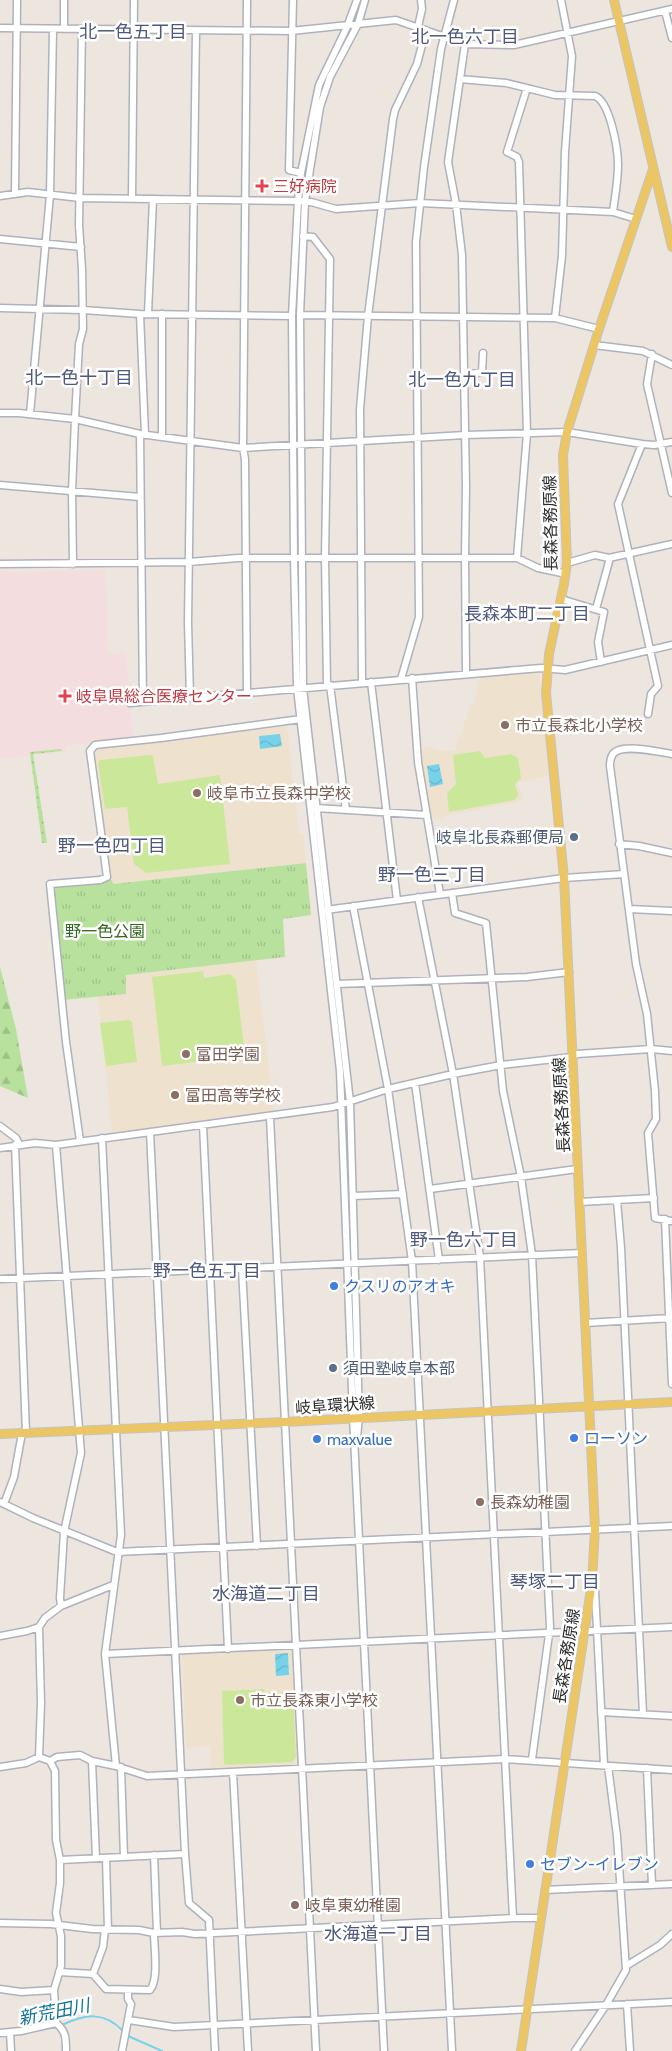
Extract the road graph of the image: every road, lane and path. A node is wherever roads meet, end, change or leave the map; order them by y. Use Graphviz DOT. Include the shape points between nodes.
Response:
graph roads {
  1 [pos="17,0"];
  2 [pos="64,0"];
  3 [pos="134,0"];
  4 [pos="247,0"];
  5 [pos="293,0"];
  6 [pos="357,0"];
  7 [pos="365,0"];
  8 [pos="421,0"];
  9 [pos="454,0"];
  10 [pos="561,0"];
  11 [pos="614,0"];
  12 [pos="668,10"];
  13 [pos="618,21"];
  14 [pos="358,24"];
  15 [pos="347,26"];
  16 [pos="418,27"];
  17 [pos="0,28"];
  18 [pos="16,28"];
  19 [pos="53,29"];
  20 [pos="64,29"];
  21 [pos="82,29"];
  22 [pos="134,30"];
  23 [pos="196,30"];
  24 [pos="426,30"];
  25 [pos="246,31"];
  26 [pos="292,32"];
  27 [pos="569,32"];
  28 [pos="444,36"];
  29 [pos="672,38"];
  30 [pos="465,44"];
  31 [pos="460,78"];
  32 [pos="527,88"];
  33 [pos="570,95"];
  34 [pos="653,169"];
  35 [pos="302,173"];
  36 [pos="15,194"];
  37 [pos="50,195"];
  38 [pos="0,196"];
  39 [pos="80,198"];
  40 [pos="132,198"];
  41 [pos="153,198"];
  42 [pos="194,199"];
  43 [pos="245,201"];
  44 [pos="302,201"];
  45 [pos="420,203"];
  46 [pos="384,204"];
  47 [pos="456,204"];
  48 [pos="520,207"];
  49 [pos="562,209"];
  50 [pos="613,212"];
  51 [pos="636,219"];
  52 [pos="669,221"];
  53 [pos="303,236"];
  54 [pos="0,240"];
  55 [pos="45,242"];
  56 [pos="81,247"];
  57 [pos="672,247"];
  58 [pos="0,308"];
  59 [pos="39,309"];
  60 [pos="82,310"];
  61 [pos="140,314"];
  62 [pos="148,314"];
  63 [pos="162,314"];
  64 [pos="193,314"];
  65 [pos="244,316"];
  66 [pos="292,316"];
  67 [pos="300,316"];
  68 [pos="368,316"];
  69 [pos="330,317"];
  70 [pos="417,317"];
  71 [pos="464,317"];
  72 [pos="523,318"];
  73 [pos="555,318"];
  74 [pos="599,329"];
  75 [pos="594,345"];
  76 [pos="482,353"];
  77 [pos="652,354"];
  78 [pos="672,364"];
  79 [pos="464,375"];
  80 [pos="0,413"];
  81 [pos="30,414"];
  82 [pos="75,419"];
  83 [pos="566,432"];
  84 [pos="527,433"];
  85 [pos="142,434"];
  86 [pos="465,435"];
  87 [pos="162,437"];
  88 [pos="418,439"];
  89 [pos="191,441"];
  90 [pos="359,441"];
  91 [pos="672,442"];
  92 [pos="326,444"];
  93 [pos="642,444"];
  94 [pos="661,444"];
  95 [pos="297,445"];
  96 [pos="243,448"];
  97 [pos="0,485"];
  98 [pos="72,491"];
  99 [pos="672,493"];
  100 [pos="140,497"];
  101 [pos="672,544"];
  102 [pos="629,553"];
  103 [pos="325,558"];
  104 [pos="418,558"];
  105 [pos="464,558"];
  106 [pos="518,558"];
  107 [pos="610,558"];
  108 [pos="247,559"];
  109 [pos="298,559"];
  110 [pos="360,559"];
  111 [pos="189,562"];
  112 [pos="142,563"];
  113 [pos="566,563"];
  114 [pos="0,564"];
  115 [pos="73,564"];
  116 [pos="562,573"];
  117 [pos="561,598"];
  118 [pos="596,610"];
  119 [pos="672,645"];
  120 [pos="651,650"];
  121 [pos="601,662"];
  122 [pos="547,669"];
  123 [pos="466,674"];
  124 [pos="412,678"];
  125 [pos="401,679"];
  126 [pos="362,682"];
  127 [pos="371,682"];
  128 [pos="329,685"];
  129 [pos="300,688"];
  130 [pos="247,692"];
  131 [pos="190,697"];
  132 [pos="143,701"];
  133 [pos="130,702"];
  134 [pos="648,714"];
  135 [pos="301,719"];
  136 [pos="672,754"];
  137 [pos="316,808"];
  138 [pos="346,810"];
  139 [pos="386,813"];
  140 [pos="427,815"];
  141 [pos="619,844"];
  142 [pos="672,853"];
  143 [pos="624,874"];
  144 [pos="564,878"];
  145 [pos="452,893"];
  146 [pos="440,894"];
  147 [pos="418,897"];
  148 [pos="396,900"];
  149 [pos="353,906"];
  150 [pos="628,909"];
  151 [pos="326,910"];
  152 [pos="672,911"];
  153 [pos="569,972"];
  154 [pos="492,979"];
  155 [pos="435,981"];
  156 [pos="368,983"];
  157 [pos="337,984"];
  158 [pos="651,1049"];
  159 [pos="672,1051"];
  160 [pos="572,1057"];
  161 [pos="501,1065"];
  162 [pos="454,1074"];
  163 [pos="415,1083"];
  164 [pos="388,1089"];
  165 [pos="350,1102"];
  166 [pos="342,1104"];
  167 [pos="270,1117"];
  168 [pos="203,1125"];
  169 [pos="0,1126"];
  170 [pos="150,1132"];
  171 [pos="102,1138"];
  172 [pos="80,1141"];
  173 [pos="17,1145"];
  174 [pos="56,1145"];
  175 [pos="0,1148"];
  176 [pos="578,1170"];
  177 [pos="521,1177"];
  178 [pos="470,1183"];
  179 [pos="430,1188"];
  180 [pos="403,1194"];
  181 [pos="353,1196"];
  182 [pos="654,1198"];
  183 [pos="617,1200"];
  184 [pos="579,1202"];
  185 [pos="668,1220"];
  186 [pos="582,1253"];
  187 [pos="532,1255"];
  188 [pos="480,1257"];
  189 [pos="439,1260"];
  190 [pos="412,1261"];
  191 [pos="355,1263"];
  192 [pos="346,1264"];
  193 [pos="278,1267"];
  194 [pos="242,1268"];
  195 [pos="211,1270"];
  196 [pos="158,1273"];
  197 [pos="108,1276"];
  198 [pos="67,1277"];
  199 [pos="0,1279"];
  200 [pos="20,1279"];
  201 [pos="670,1318"];
  202 [pos="624,1320"];
  203 [pos="585,1323"];
  204 [pos="672,1384"];
  205 [pos="672,1402"];
  206 [pos="628,1404"];
  207 [pos="589,1406"];
  208 [pos="539,1409"];
  209 [pos="488,1411"];
  210 [pos="421,1414"];
  211 [pos="356,1417"];
  212 [pos="285,1422"];
  213 [pos="251,1423"];
  214 [pos="218,1425"];
  215 [pos="165,1427"];
  216 [pos="116,1430"];
  217 [pos="80,1432"];
  218 [pos="24,1433"];
  219 [pos="0,1434"];
  220 [pos="2,1503"];
  221 [pos="672,1526"];
  222 [pos="633,1527"];
  223 [pos="595,1529"];
  224 [pos="545,1531"];
  225 [pos="64,1532"];
  226 [pos="494,1534"];
  227 [pos="426,1537"];
  228 [pos="359,1541"];
  229 [pos="290,1544"];
  230 [pos="257,1546"];
  231 [pos="223,1547"];
  232 [pos="171,1550"];
  233 [pos="117,1552"];
  234 [pos="592,1582"];
  235 [pos="113,1585"];
  236 [pos="61,1606"];
  237 [pos="39,1627"];
  238 [pos="672,1627"];
  239 [pos="638,1629"];
  240 [pos="584,1631"];
  241 [pos="597,1631"];
  242 [pos="549,1633"];
  243 [pos="499,1635"];
  244 [pos="0,1636"];
  245 [pos="432,1639"];
  246 [pos="364,1642"];
  247 [pos="296,1646"];
  248 [pos="228,1649"];
  249 [pos="176,1651"];
  250 [pos="105,1654"];
  251 [pos="601,1712"];
  252 [pos="643,1714"];
  253 [pos="672,1716"];
  254 [pos="39,1757"];
  255 [pos="505,1758"];
  256 [pos="532,1759"];
  257 [pos="50,1761"];
  258 [pos="92,1761"];
  259 [pos="438,1762"];
  260 [pos="564,1762"];
  261 [pos="369,1765"];
  262 [pos="606,1765"];
  263 [pos="119,1766"];
  264 [pos="0,1767"];
  265 [pos="301,1768"];
  266 [pos="647,1768"];
  267 [pos="672,1770"];
  268 [pos="233,1772"];
  269 [pos="182,1774"];
  270 [pos="185,1854"];
  271 [pos="154,1855"];
  272 [pos="124,1857"];
  273 [pos="96,1858"];
  274 [pos="106,1858"];
  275 [pos="60,1860"];
  276 [pos="672,1884"];
  277 [pos="652,1885"];
  278 [pos="621,1887"];
  279 [pos="545,1890"];
  280 [pos="513,1918"];
  281 [pos="541,1918"];
  282 [pos="445,1921"];
  283 [pos="0,1923"];
  284 [pos="58,1925"];
  285 [pos="377,1925"];
  286 [pos="309,1928"];
  287 [pos="106,1929"];
  288 [pos="242,1931"];
  289 [pos="156,1933"];
  290 [pos="210,1933"];
  291 [pos="672,1934"];
  292 [pos="626,1966"];
  293 [pos="59,1972"];
  294 [pos="93,1974"];
  295 [pos="0,1989"];
  296 [pos="54,1990"];
  297 [pos="128,1990"];
  298 [pos="672,2002"];
  299 [pos="627,2004"];
  300 [pos="606,2005"];
  301 [pos="527,2009"];
  302 [pos="450,2012"];
  303 [pos="382,2015"];
  304 [pos="314,2018"];
  305 [pos="129,2020"];
  306 [pos="246,2022"];
  307 [pos="56,2023"];
  308 [pos="214,2024"];
  309 [pos="0,2033"];
  310 [pos="10,2035"];
  311 [pos="11,2051"];
  312 [pos="66,2051"];
  313 [pos="122,2051"];
  314 [pos="215,2051"];
  315 [pos="248,2051"];
  316 [pos="316,2051"];
  317 [pos="384,2051"];
  318 [pos="452,2051"];
  319 [pos="521,2051"];
  320 [pos="575,2051"];
  321 [pos="630,2051"];
  1 -- 18 [label="street"];
  2 -- 20 [label="street"];
  3 -- 22 [label="street"];
  4 -- 25 [label="street"];
  5 -- 26 [label="street"];
  6 -- 15 [label="street"];
  7 -- 14 [label="street"];
  8 -- 16 [label="street"];
  9 -- 28 [label="street"];
  10 -- 27 [label="street"];
  11 -- 13 [label="main road"];
  12 -- 13 [label="street"];
  12 -- 29 [label="street"];
  13 -- 27 [label="street"];
  13 -- 34 [label="main road"];
  14 -- 15 [label="street"];
  14 -- 16 [label="street" via="396,20"];
  14 -- 44 [label="street" via="326,88"];
  15 -- 26 [label="street"];
  15 -- 35 [label="street" via="319,85"];
  16 -- 24 [label="street"];
  17 -- 18 [label="street"];
  18 -- 19 [label="street"];
  18 -- 36 [label="street"];
  19 -- 20 [label="street"];
  19 -- 37 [label="street"];
  20 -- 21 [label="street"];
  21 -- 22 [label="street"];
  21 -- 39 [label="street"];
  22 -- 23 [label="street"];
  22 -- 40 [label="street"];
  23 -- 25 [label="street"];
  23 -- 42 [label="street"];
  24 -- 28 [label="street"];
  24 -- 46 [label="street" via="417,64 395,110"];
  25 -- 26 [label="street"];
  25 -- 43 [label="street"];
  26 -- 35 [label="street" via="289,170"];
  27 -- 30 [label="street" via="514,45"];
  27 -- 33 [label="street" via="572,56"];
  28 -- 30 [label="street"];
  28 -- 45 [label="street"];
  30 -- 31 [label="street"];
  31 -- 32 [label="street"];
  31 -- 47 [label="street" via="448,162"];
  32 -- 33 [label="street"];
  32 -- 48 [label="street" via="506,152 519,162"];
  33 -- 49 [label="street"];
  33 -- 50 [label="street" via="595,96 606,107 618,162"];
  34 -- 51 [label="main road, 長森各務原線"];
  34 -- 52 [label="main road"];
  35 -- 44 [label="street"];
  36 -- 37 [label="street"];
  36 -- 38 [label="street"];
  37 -- 39 [label="street"];
  37 -- 55 [label="street"];
  39 -- 40 [label="street"];
  39 -- 56 [label="street"];
  40 -- 41 [label="street"];
  41 -- 42 [label="street"];
  41 -- 62 [label="street"];
  42 -- 43 [label="street"];
  42 -- 64 [label="street"];
  43 -- 44 [label="street"];
  43 -- 65 [label="street"];
  44 -- 46 [label="street" via="336,209"];
  44 -- 53 [label="street"];
  44 -- 66 [label="street"];
  45 -- 46 [label="street"];
  45 -- 47 [label="street"];
  45 -- 70 [label="street" via="416,242"];
  46 -- 68 [label="street"];
  47 -- 48 [label="street"];
  47 -- 71 [label="street"];
  48 -- 49 [label="street"];
  48 -- 72 [label="street"];
  49 -- 50 [label="street"];
  49 -- 73 [label="street" via="562,256"];
  50 -- 51 [label="street"];
  51 -- 74 [label="main road, 長森各務原線"];
  52 -- 57 [label="main road"];
  53 -- 67 [label="street"];
  53 -- 69 [label="street" via="313,237 330,258"];
  54 -- 55 [label="street"];
  55 -- 56 [label="street"];
  55 -- 59 [label="street"];
  56 -- 60 [label="street"];
  58 -- 59 [label="street"];
  59 -- 60 [label="street"];
  59 -- 81 [label="street"];
  60 -- 61 [label="street"];
  60 -- 82 [label="street"];
  61 -- 62 [label="street"];
  61 -- 85 [label="street"];
  62 -- 63 [label="street"];
  63 -- 64 [label="street"];
  63 -- 87 [label="street"];
  64 -- 65 [label="street"];
  64 -- 89 [label="street"];
  65 -- 66 [label="street"];
  65 -- 96 [label="street"];
  66 -- 95 [label="street"];
  67 -- 69 [label="street"];
  67 -- 95 [label="street"];
  68 -- 69 [label="street"];
  68 -- 70 [label="street"];
  68 -- 90 [label="street"];
  69 -- 92 [label="street"];
  70 -- 71 [label="street"];
  70 -- 88 [label="street"];
  71 -- 72 [label="street"];
  71 -- 79 [label="street"];
  72 -- 73 [label="street"];
  72 -- 84 [label="street"];
  73 -- 74 [label="street"];
  74 -- 75 [label="main road, 長森各務原線"];
  75 -- 77 [label="street"];
  75 -- 83 [label="main road, 長森各務原線"];
  76 -- 79 [label="street" via="482,372"];
  77 -- 78 [label="street"];
  77 -- 94 [label="street" via="647,384"];
  79 -- 86 [label="street"];
  80 -- 81 [label="street"];
  81 -- 82 [label="street"];
  82 -- 85 [label="street"];
  82 -- 98 [label="street"];
  83 -- 84 [label="street"];
  83 -- 93 [label="street"];
  83 -- 113 [label="main road, 長森各務原線" via="563,455"];
  84 -- 86 [label="street"];
  84 -- 106 [label="street"];
  85 -- 87 [label="street"];
  85 -- 100 [label="street"];
  86 -- 88 [label="street"];
  86 -- 105 [label="street"];
  87 -- 89 [label="street"];
  88 -- 90 [label="street"];
  88 -- 104 [label="street"];
  89 -- 96 [label="street"];
  89 -- 111 [label="street"];
  90 -- 92 [label="street"];
  90 -- 110 [label="street"];
  91 -- 94 [label="street"];
  92 -- 95 [label="street"];
  92 -- 103 [label="street"];
  93 -- 94 [label="street"];
  93 -- 102 [label="street" via="618,504"];
  94 -- 99 [label="street"];
  95 -- 96 [label="street"];
  95 -- 109 [label="street"];
  96 -- 108 [label="street"];
  97 -- 98 [label="street"];
  98 -- 100 [label="street"];
  98 -- 115 [label="street"];
  100 -- 112 [label="street"];
  101 -- 102 [label="street"];
  102 -- 107 [label="street"];
  102 -- 120 [label="street"];
  103 -- 109 [label="street"];
  103 -- 110 [label="street"];
  103 -- 128 [label="street"];
  104 -- 105 [label="street"];
  104 -- 110 [label="street"];
  104 -- 125 [label="street" via="418,617"];
  105 -- 106 [label="street"];
  105 -- 123 [label="street"];
  106 -- 116 [label="street" via="538,568"];
  107 -- 113 [label="street" via="595,555"];
  107 -- 118 [label="street"];
  108 -- 109 [label="street"];
  108 -- 111 [label="street"];
  108 -- 130 [label="street"];
  109 -- 129 [label="street"];
  110 -- 126 [label="street"];
  111 -- 112 [label="street"];
  111 -- 131 [label="street"];
  112 -- 115 [label="street"];
  112 -- 132 [label="street"];
  113 -- 117 [label="main road, 長森各務原線"];
  114 -- 115 [label="street"];
  117 -- 118 [label="street"];
  117 -- 122 [label="main road, 長森各務原線"];
  118 -- 121 [label="street" via="604,612 598,642"];
  119 -- 120 [label="street"];
  120 -- 121 [label="street"];
  120 -- 134 [label="street" via="658,686 651,694"];
  121 -- 122 [label="street" via="564,670"];
  122 -- 123 [label="street"];
  122 -- 144 [label="main road, 長森各務原線" via="546,693"];
  123 -- 124 [label="street"];
  124 -- 125 [label="street"];
  124 -- 140 [label="street" via="418,762"];
  125 -- 127 [label="street"];
  126 -- 127 [label="street"];
  126 -- 128 [label="street"];
  127 -- 139 [label="street"];
  128 -- 129 [label="street"];
  128 -- 138 [label="street"];
  129 -- 130 [label="street"];
  129 -- 135 [label="street"];
  129 -- 137 [label="street"];
  130 -- 131 [label="street"];
  131 -- 132 [label="street"];
  132 -- 133 [label="street"];
  135 -- 151 [label="street"];
  135 -- 172 [label="street" via="95,744 90,751 106,877 50,884"];
  136 -- 141 [label="street" via="626,748 616,751 610,759"];
  137 -- 138 [label="street"];
  137 -- 151 [label="street"];
  138 -- 139 [label="street"];
  139 -- 140 [label="street"];
  139 -- 148 [label="street"];
  140 -- 146 [label="street"];
  141 -- 142 [label="street"];
  141 -- 143 [label="street"];
  143 -- 144 [label="street"];
  143 -- 150 [label="street"];
  144 -- 145 [label="street"];
  144 -- 153 [label="main road, 長森各務原線"];
  145 -- 146 [label="street"];
  145 -- 154 [label="street" via="455,913 486,923"];
  146 -- 147 [label="street"];
  147 -- 148 [label="street"];
  147 -- 155 [label="street"];
  148 -- 149 [label="street"];
  149 -- 151 [label="street"];
  149 -- 156 [label="street"];
  150 -- 152 [label="street"];
  150 -- 158 [label="street"];
  151 -- 157 [label="street"];
  151 -- 166 [label="street"];
  153 -- 154 [label="street"];
  153 -- 160 [label="main road, 長森各務原線"];
  154 -- 155 [label="street"];
  154 -- 161 [label="street"];
  155 -- 156 [label="street"];
  155 -- 162 [label="street"];
  156 -- 157 [label="street"];
  156 -- 164 [label="street"];
  157 -- 165 [label="street"];
  158 -- 159 [label="street"];
  158 -- 160 [label="street" via="576,1054"];
  158 -- 182 [label="street" via="656,1119 648,1132"];
  160 -- 161 [label="street"];
  160 -- 176 [label="main road, 長森各務原線"];
  161 -- 162 [label="street"];
  161 -- 177 [label="street" via="503,1091"];
  162 -- 163 [label="street"];
  162 -- 178 [label="street"];
  163 -- 164 [label="street"];
  163 -- 179 [label="street"];
  164 -- 165 [label="street"];
  164 -- 180 [label="street"];
  165 -- 166 [label="street"];
  165 -- 181 [label="street"];
  166 -- 167 [label="street"];
  166 -- 192 [label="street"];
  167 -- 168 [label="street"];
  167 -- 193 [label="street"];
  168 -- 170 [label="street"];
  168 -- 195 [label="street"];
  169 -- 173 [label="street" via="16,1138"];
  170 -- 171 [label="street"];
  170 -- 196 [label="street"];
  171 -- 172 [label="street"];
  171 -- 197 [label="street"];
  172 -- 174 [label="street"];
  173 -- 174 [label="street"];
  173 -- 175 [label="street"];
  173 -- 200 [label="street"];
  174 -- 198 [label="street"];
  176 -- 177 [label="street"];
  176 -- 184 [label="main road, 長森各務原線"];
  177 -- 178 [label="street"];
  177 -- 187 [label="street"];
  178 -- 179 [label="street"];
  178 -- 188 [label="street"];
  179 -- 189 [label="street"];
  180 -- 181 [label="street"];
  180 -- 190 [label="street"];
  181 -- 191 [label="street"];
  182 -- 183 [label="street"];
  182 -- 185 [label="street" via="655,1218"];
  183 -- 184 [label="street"];
  183 -- 202 [label="street"];
  184 -- 186 [label="main road, 長森各務原線"];
  185 -- 201 [label="street"];
  186 -- 187 [label="street"];
  186 -- 203 [label="main road, 長森各務原線"];
  187 -- 188 [label="street"];
  187 -- 208 [label="street"];
  188 -- 189 [label="street"];
  188 -- 209 [label="street"];
  189 -- 190 [label="street"];
  190 -- 191 [label="street"];
  190 -- 210 [label="street"];
  191 -- 192 [label="street"];
  191 -- 211 [label="street"];
  192 -- 193 [label="street"];
  192 -- 211 [label="street"];
  193 -- 194 [label="street"];
  193 -- 212 [label="street"];
  194 -- 195 [label="street"];
  194 -- 213 [label="street"];
  195 -- 196 [label="street"];
  195 -- 214 [label="street"];
  196 -- 197 [label="street"];
  196 -- 215 [label="street"];
  197 -- 198 [label="street"];
  197 -- 216 [label="street"];
  198 -- 200 [label="street"];
  198 -- 217 [label="street"];
  199 -- 200 [label="street"];
  200 -- 218 [label="street"];
  201 -- 202 [label="street"];
  201 -- 204 [label="street"];
  202 -- 203 [label="street"];
  202 -- 206 [label="street"];
  203 -- 207 [label="main road, 長森各務原線"];
  205 -- 206 [label="main road, 岐阜環状線"];
  206 -- 207 [label="main road, 岐阜環状線"];
  206 -- 222 [label="street"];
  207 -- 208 [label="main road, 岐阜環状線"];
  207 -- 223 [label="main road, 長森各務原線"];
  208 -- 209 [label="main road, 岐阜環状線"];
  208 -- 224 [label="street"];
  209 -- 210 [label="main road, 岐阜環状線"];
  209 -- 226 [label="street"];
  210 -- 211 [label="main road, 岐阜環状線"];
  210 -- 227 [label="street"];
  211 -- 212 [label="main road, 岐阜環状線"];
  211 -- 228 [label="street"];
  212 -- 213 [label="main road, 岐阜環状線"];
  212 -- 229 [label="street"];
  213 -- 214 [label="main road, 岐阜環状線"];
  213 -- 230 [label="street"];
  214 -- 215 [label="main road, 岐阜環状線"];
  214 -- 231 [label="street"];
  215 -- 216 [label="main road, 岐阜環状線"];
  215 -- 232 [label="street"];
  216 -- 217 [label="main road, 岐阜環状線"];
  216 -- 233 [label="street" via="121,1535"];
  217 -- 218 [label="main road, 岐阜環状線"];
  217 -- 225 [label="street" via="81,1462"];
  218 -- 219 [label="main road, 岐阜環状線"];
  218 -- 220 [label="street" via="14,1477"];
  220 -- 225 [label="street"];
  221 -- 222 [label="street"];
  222 -- 223 [label="street"];
  222 -- 239 [label="street"];
  223 -- 224 [label="street"];
  223 -- 234 [label="main road, 長森各務原線"];
  224 -- 226 [label="street"];
  224 -- 242 [label="street"];
  225 -- 233 [label="street"];
  225 -- 236 [label="street"];
  226 -- 227 [label="street"];
  226 -- 243 [label="street"];
  227 -- 228 [label="street"];
  227 -- 245 [label="street"];
  228 -- 229 [label="street"];
  228 -- 246 [label="street"];
  229 -- 230 [label="street"];
  229 -- 247 [label="street"];
  230 -- 231 [label="street"];
  231 -- 232 [label="street"];
  231 -- 248 [label="street"];
  232 -- 233 [label="street"];
  232 -- 249 [label="street"];
  233 -- 235 [label="street"];
  234 -- 240 [label="main road, 長森各務原線"];
  234 -- 241 [label="street"];
  235 -- 236 [label="street"];
  235 -- 250 [label="street"];
  236 -- 237 [label="street"];
  237 -- 244 [label="street"];
  237 -- 254 [label="street"];
  238 -- 239 [label="street"];
  239 -- 241 [label="street"];
  239 -- 252 [label="street"];
  240 -- 241 [label="street"];
  240 -- 242 [label="street"];
  240 -- 260 [label="main road, 長森各務原線"];
  241 -- 251 [label="street"];
  242 -- 243 [label="street"];
  242 -- 256 [label="street"];
  243 -- 245 [label="street"];
  243 -- 255 [label="street"];
  245 -- 246 [label="street"];
  245 -- 259 [label="street"];
  246 -- 247 [label="street"];
  246 -- 261 [label="street"];
  247 -- 248 [label="street"];
  247 -- 265 [label="street"];
  248 -- 249 [label="street"];
  249 -- 250 [label="street"];
  249 -- 269 [label="street"];
  250 -- 263 [label="street"];
  251 -- 252 [label="street"];
  251 -- 262 [label="street"];
  252 -- 253 [label="street"];
  254 -- 257 [label="street"];
  254 -- 264 [label="street"];
  255 -- 256 [label="street"];
  255 -- 259 [label="street"];
  255 -- 280 [label="street"];
  256 -- 260 [label="street"];
  257 -- 258 [label="street" via="57,1757 80,1755"];
  257 -- 275 [label="street" via="55,1771 56,1840"];
  258 -- 263 [label="street"];
  258 -- 273 [label="street"];
  259 -- 261 [label="street"];
  259 -- 282 [label="street"];
  260 -- 262 [label="street"];
  260 -- 279 [label="main road, 長森各務原線"];
  261 -- 265 [label="street"];
  261 -- 285 [label="street"];
  262 -- 266 [label="street"];
  262 -- 278 [label="street"];
  263 -- 269 [label="street" via="147,1776"];
  263 -- 272 [label="street"];
  265 -- 268 [label="street"];
  265 -- 286 [label="street"];
  266 -- 267 [label="street"];
  266 -- 277 [label="street"];
  268 -- 269 [label="street"];
  268 -- 288 [label="street"];
  269 -- 270 [label="street"];
  270 -- 271 [label="street"];
  270 -- 290 [label="street" via="189,1903 209,1920"];
  271 -- 272 [label="street"];
  271 -- 289 [label="street"];
  272 -- 274 [label="street"];
  273 -- 274 [label="street"];
  273 -- 275 [label="street"];
  274 -- 287 [label="street"];
  275 -- 284 [label="street"];
  276 -- 277 [label="street"];
  277 -- 278 [label="street"];
  278 -- 279 [label="street"];
  278 -- 292 [label="street"];
  279 -- 281 [label="main road, 長森各務原線"];
  280 -- 281 [label="street"];
  280 -- 282 [label="street"];
  281 -- 301 [label="main road, 長森各務原線"];
  282 -- 285 [label="street"];
  282 -- 302 [label="street"];
  283 -- 284 [label="street"];
  284 -- 287 [label="street"];
  284 -- 293 [label="street" via="61,1936"];
  285 -- 286 [label="street"];
  285 -- 303 [label="street"];
  286 -- 288 [label="street"];
  286 -- 304 [label="street"];
  287 -- 289 [label="street"];
  287 -- 294 [label="street"];
  288 -- 290 [label="street"];
  288 -- 306 [label="street"];
  289 -- 290 [label="street"];
  289 -- 297 [label="street" via="153,1987 150,1990"];
  290 -- 308 [label="street"];
  291 -- 292 [label="street"];
  292 -- 300 [label="street" via="624,1976"];
  293 -- 294 [label="street"];
  293 -- 296 [label="street"];
  294 -- 297 [label="street" via="106,1989"];
  295 -- 296 [label="street" via="21,1992"];
  296 -- 307 [label="street"];
  297 -- 305 [label="street" via="131,2004"];
  298 -- 299 [label="street"];
  299 -- 300 [label="street"];
  299 -- 321 [label="street"];
  300 -- 301 [label="street"];
  300 -- 320 [label="street"];
  301 -- 302 [label="street"];
  301 -- 319 [label="main road, 長森各務原線"];
  302 -- 303 [label="street"];
  302 -- 318 [label="street"];
  303 -- 304 [label="street"];
  303 -- 317 [label="street"];
  304 -- 306 [label="street"];
  304 -- 316 [label="street"];
  305 -- 308 [label="street" via="174,2026"];
  305 -- 313 [label="street"];
  306 -- 308 [label="street"];
  306 -- 315 [label="street"];
  307 -- 310 [label="street"];
  307 -- 312 [label="street" via="63,2028"];
  308 -- 314 [label="street"];
  309 -- 310 [label="street"];
  310 -- 311 [label="street"];
}
